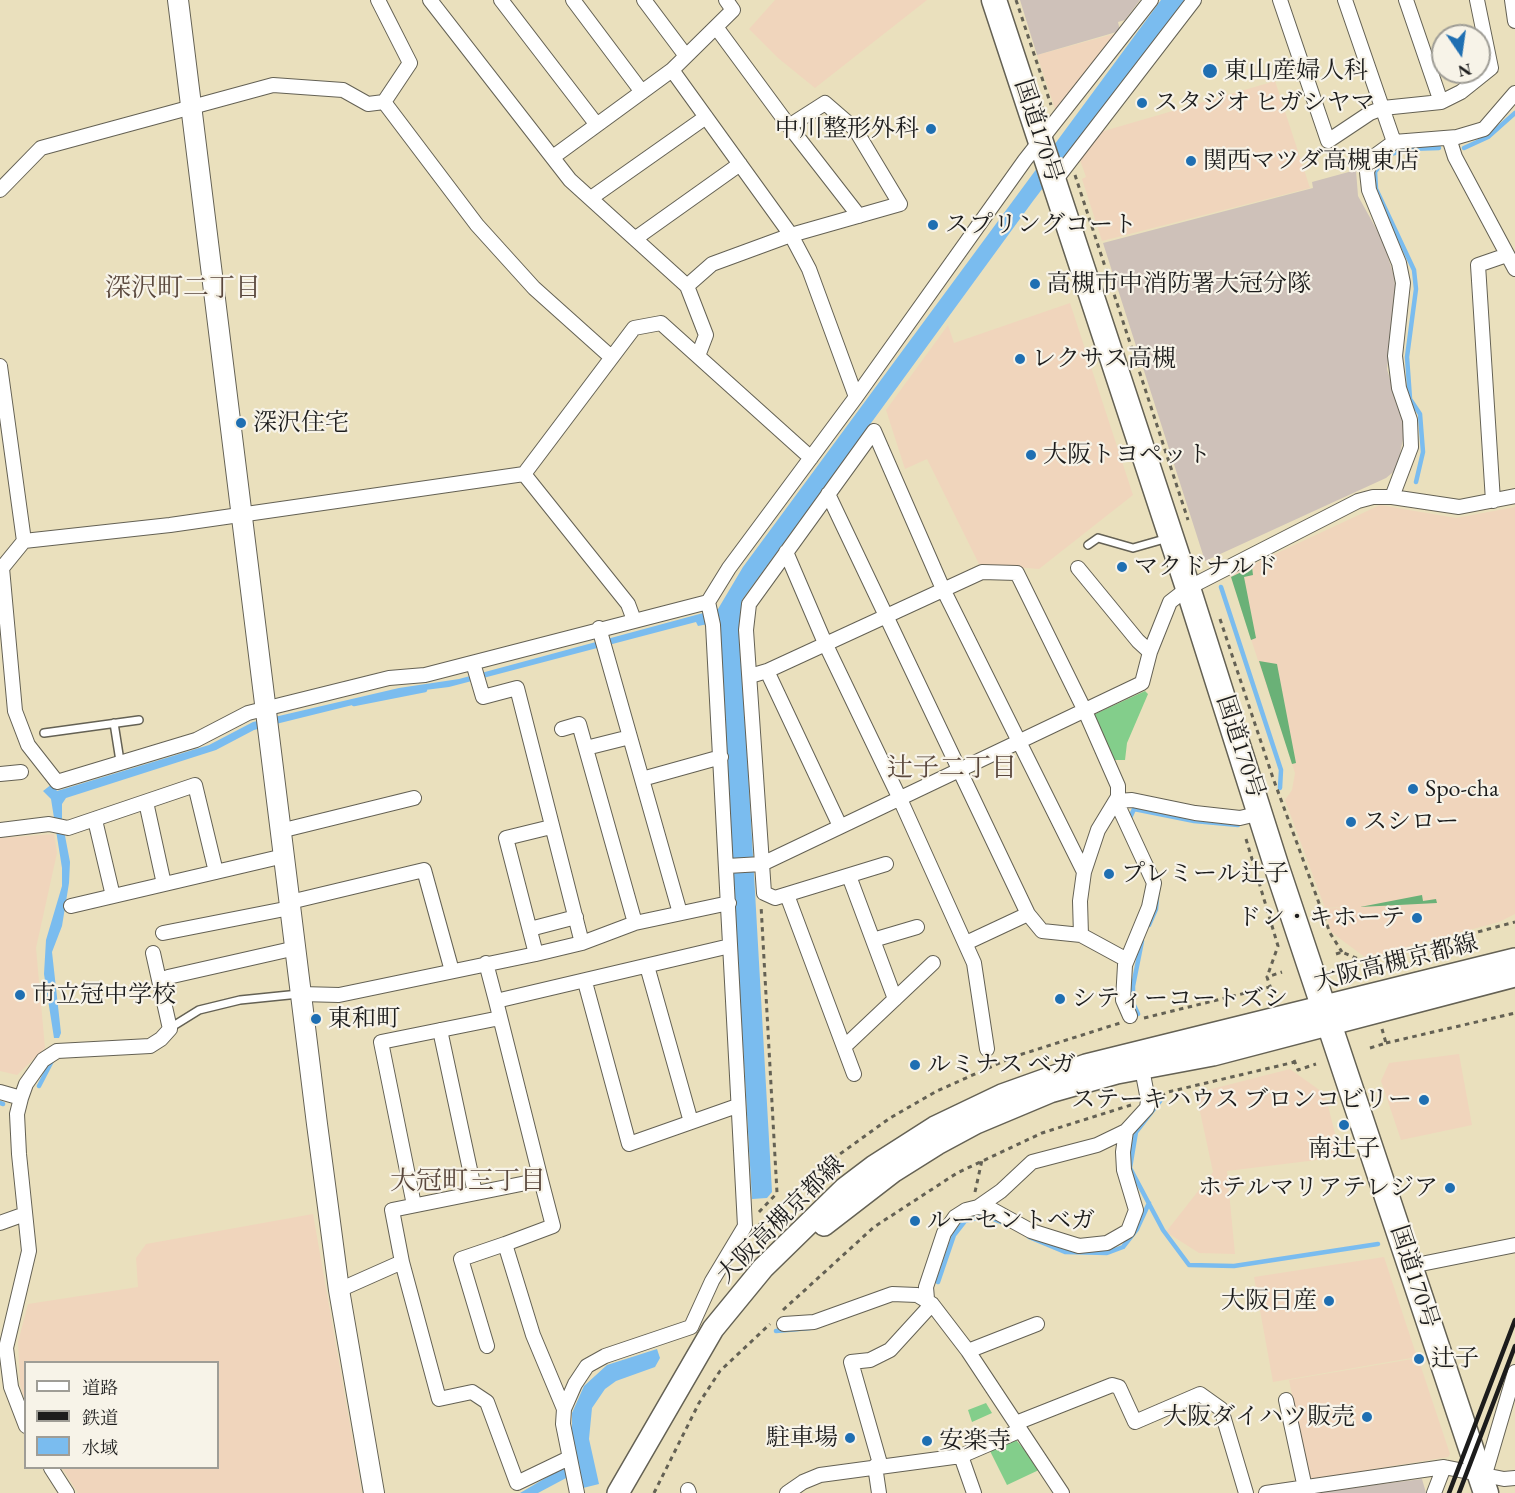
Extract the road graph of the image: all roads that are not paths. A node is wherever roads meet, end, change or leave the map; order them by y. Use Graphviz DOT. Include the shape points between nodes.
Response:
graph roads {
  1 [pos="178,0"];
  2 [pos="378,0"];
  3 [pos="430,0"];
  4 [pos="501,0"];
  5 [pos="573,0"];
  6 [pos="644,0"];
  7 [pos="726,0"];
  8 [pos="994,0"];
  9 [pos="1151,0"];
  10 [pos="1194,0"];
  11 [pos="1280,0"];
  12 [pos="1344,0"];
  13 [pos="1406,0"];
  14 [pos="1477,0"];
  15 [pos="1512,0"];
  16 [pos="1515,21"];
  17 [pos="716,27"];
  18 [pos="687,56"];
  19 [pos="672,70"];
  20 [pos="642,92"];
  21 [pos="1515,93"];
  22 [pos="384,102"];
  23 [pos="1441,102"];
  24 [pos="190,106"];
  25 [pos="1383,108"];
  26 [pos="706,117"];
  27 [pos="597,125"];
  28 [pos="789,126"];
  29 [pos="1449,138"];
  30 [pos="1041,141"];
  31 [pos="1394,142"];
  32 [pos="553,157"];
  33 [pos="740,164"];
  34 [pos="1054,182"];
  35 [pos="0,190"];
  36 [pos="591,198"];
  37 [pos="859,216"];
  38 [pos="791,235"];
  39 [pos="636,238"];
  40 [pos="1507,255"];
  41 [pos="1515,269"];
  42 [pos="687,286"];
  43 [pos="698,356"];
  44 [pos="611,357"];
  45 [pos="0,366"];
  46 [pos="856,397"];
  47 [pos="811,458"];
  48 [pos="524,474"];
  49 [pos="828,494"];
  50 [pos="1515,496"];
  51 [pos="1392,497"];
  52 [pos="1493,501"];
  53 [pos="240,513"];
  54 [pos="1181,534"];
  55 [pos="24,541"];
  56 [pos="1089,545"];
  57 [pos="786,552"];
  58 [pos="1078,568"];
  59 [pos="1188,588"];
  60 [pos="943,589"];
  61 [pos="709,606"];
  62 [pos="884,616"];
  63 [pos="634,620"];
  64 [pos="602,638"];
  65 [pos="825,643"];
  66 [pos="1150,652"];
  67 [pos="474,663"];
  68 [pos="767,671"];
  69 [pos="750,676"];
  70 [pos="1085,711"];
  71 [pos="266,719"];
  72 [pos="139,720"];
  73 [pos="114,723"];
  74 [pos="562,729"];
  75 [pos="44,733"];
  76 [pos="630,737"];
  77 [pos="1020,743"];
  78 [pos="586,748"];
  79 [pos="721,757"];
  80 [pos="120,761"];
  81 [pos="960,771"];
  82 [pos="21,772"];
  83 [pos="0,774"];
  84 [pos="642,779"];
  85 [pos="414,798"];
  86 [pos="900,799"];
  87 [pos="1116,801"];
  88 [pos="146,802"];
  89 [pos="1251,816"];
  90 [pos="95,820"];
  91 [pos="840,826"];
  92 [pos="551,827"];
  93 [pos="0,830"];
  94 [pos="280,831"];
  95 [pos="284,856"];
  96 [pos="758,864"];
  97 [pos="886,864"];
  98 [pos="730,865"];
  99 [pos="216,872"];
  100 [pos="1084,872"];
  101 [pos="849,876"];
  102 [pos="164,884"];
  103 [pos="787,895"];
  104 [pos="113,896"];
  105 [pos="729,903"];
  106 [pos="290,905"];
  107 [pos="71,906"];
  108 [pos="680,913"];
  109 [pos="1028,914"];
  110 [pos="576,917"];
  111 [pos="635,922"];
  112 [pos="917,927"];
  113 [pos="530,928"];
  114 [pos="163,933"];
  115 [pos="1081,935"];
  116 [pos="873,940"];
  117 [pos="582,943"];
  118 [pos="966,943"];
  119 [pos="730,946"];
  120 [pos="296,948"];
  121 [pos="153,953"];
  122 [pos="536,954"];
  123 [pos="1515,959"];
  124 [pos="1127,960"];
  125 [pos="486,963"];
  126 [pos="933,963"];
  127 [pos="647,966"];
  128 [pos="452,971"];
  129 [pos="1515,976"];
  130 [pos="168,977"];
  131 [pos="585,982"];
  132 [pos="301,994"];
  133 [pos="895,999"];
  134 [pos="496,1001"];
  135 [pos="1130,1016"];
  136 [pos="1327,1017"];
  137 [pos="500,1018"];
  138 [pos="170,1029"];
  139 [pos="440,1030"];
  140 [pos="844,1047"];
  141 [pos="987,1049"];
  142 [pos="1142,1069"];
  143 [pos="854,1074"];
  144 [pos="0,1092"];
  145 [pos="21,1098"];
  146 [pos="737,1106"];
  147 [pos="691,1122"];
  148 [pos="1126,1131"];
  149 [pos="541,1180"];
  150 [pos="475,1193"];
  151 [pos="414,1205"];
  152 [pos="975,1208"];
  153 [pos="25,1214"];
  154 [pos="0,1223"];
  155 [pos="505,1244"];
  156 [pos="1515,1245"];
  157 [pos="402,1262"];
  158 [pos="1411,1266"];
  159 [pos="339,1290"];
  160 [pos="930,1301"];
  161 [pos="784,1324"];
  162 [pos="1037,1324"];
  163 [pos="487,1346"];
  164 [pos="968,1351"];
  165 [pos="1515,1372"];
  166 [pos="1286,1400"];
  167 [pos="564,1408"];
  168 [pos="24,1421"];
  169 [pos="1018,1427"];
  170 [pos="962,1456"];
  171 [pos="569,1460"];
  172 [pos="878,1467"];
  173 [pos="1444,1467"];
  174 [pos="52,1469"];
  175 [pos="1515,1478"];
  176 [pos="1483,1480"];
  177 [pos="805,1487"];
  178 [pos="1305,1488"];
  179 [pos="67,1493"];
  180 [pos="375,1493"];
  181 [pos="577,1493"];
  182 [pos="618,1493"];
  183 [pos="634,1493"];
  184 [pos="787,1493"];
  185 [pos="879,1493"];
  186 [pos="974,1493"];
  187 [pos="1062,1493"];
  188 [pos="1246,1493"];
  189 [pos="1266,1493"];
  190 [pos="1434,1493"];
  1 -- 24 [label="street"];
  2 -- 22 [label="street" via="410,63"];
  3 -- 32 [label="street"];
  4 -- 27 [label="street"];
  5 -- 20 [label="street"];
  6 -- 18 [label="street"];
  7 -- 17 [label="street" via="733,10"];
  8 -- 30 [label="highway, 国道170号"];
  9 -- 30 [label="street"];
  10 -- 34 [label="street"];
  11 -- 25 [label="street" via="1328,141"];
  12 -- 25 [label="street"];
  13 -- 23 [label="street"];
  14 -- 23 [label="street" via="1491,68"];
  15 -- 16 [label="street"];
  17 -- 18 [label="street"];
  17 -- 28 [label="street"];
  18 -- 19 [label="street"];
  19 -- 20 [label="street"];
  19 -- 26 [label="street"];
  20 -- 27 [label="street"];
  21 -- 29 [label="street" via="1484,129"];
  22 -- 24 [label="street" via="368,104 343,90 273,85"];
  22 -- 44 [label="street" via="477,225 534,288"];
  23 -- 25 [label="street"];
  24 -- 35 [label="street" via="41,148"];
  24 -- 53 [label="street"];
  25 -- 31 [label="street"];
  26 -- 33 [label="street"];
  26 -- 36 [label="street"];
  27 -- 32 [label="street"];
  28 -- 37 [label="street"];
  28 -- 37 [label="street" via="825,103 855,129 900,204"];
  29 -- 31 [label="street"];
  29 -- 40 [label="street" via="1455,157"];
  30 -- 34 [label="highway, 国道170号"];
  30 -- 46 [label="street"];
  31 -- 51 [label="street" via="1372,158 1367,172 1369,190 1400,263 1403,283 1395,356 1399,388 1410,420 1411,447"];
  32 -- 36 [label="street" via="570,180"];
  33 -- 38 [label="street"];
  33 -- 39 [label="street"];
  34 -- 54 [label="highway, 国道170号"];
  36 -- 39 [label="street"];
  37 -- 38 [label="street"];
  38 -- 42 [label="street" via="712,264"];
  38 -- 46 [label="street" via="809,269"];
  39 -- 42 [label="street"];
  40 -- 41 [label="street"];
  40 -- 52 [label="street" via="1478,265"];
  42 -- 43 [label="street" via="706,335"];
  43 -- 44 [label="street" via="661,323 634,328"];
  43 -- 47 [label="street"];
  44 -- 48 [label="street"];
  45 -- 55 [label="street"];
  46 -- 47 [label="street"];
  47 -- 61 [label="street" via="729,568"];
  48 -- 53 [label="street"];
  48 -- 63 [label="street" via="628,604"];
  49 -- 57 [label="street"];
  49 -- 60 [label="street" via="874,431"];
  49 -- 62 [label="street"];
  50 -- 52 [label="street"];
  51 -- 52 [label="street" via="1459,507"];
  51 -- 59 [label="street" via="1358,501"];
  53 -- 55 [label="street"];
  53 -- 71 [label="street"];
  54 -- 56 [label="lane" via="1133,548 1098,538"];
  54 -- 59 [label="highway, 国道170号"];
  55 -- 80 [label="street" via="2,568 15,711 28,745 57,782"];
  57 -- 65 [label="street"];
  57 -- 69 [label="street" via="749,604 746,630"];
  58 -- 66 [label="street"];
  59 -- 66 [label="street" via="1170,602"];
  59 -- 89 [label="highway, 国道170号"];
  60 -- 62 [label="street"];
  60 -- 70 [label="street" via="982,572 1017,573"];
  60 -- 77 [label="street"];
  61 -- 63 [label="street"];
  61 -- 79 [label="street"];
  62 -- 65 [label="street"];
  62 -- 81 [label="street"];
  63 -- 64 [label="street"];
  64 -- 67 [label="street"];
  64 -- 76 [label="street"];
  65 -- 68 [label="street"];
  65 -- 86 [label="street"];
  66 -- 70 [label="street" via="1142,683"];
  67 -- 71 [label="street" via="425,675 388,678"];
  67 -- 92 [label="street" via="483,697 517,688"];
  68 -- 69 [label="street"];
  68 -- 91 [label="street"];
  69 -- 96 [label="street"];
  70 -- 77 [label="street"];
  70 -- 87 [label="street" via="1118,786"];
  71 -- 80 [label="street" via="248,713 196,740"];
  71 -- 94 [label="street"];
  72 -- 73 [label="lane"];
  73 -- 75 [label="lane"];
  73 -- 80 [label="lane"];
  74 -- 78 [label="street" via="579,724"];
  76 -- 78 [label="street"];
  76 -- 84 [label="street"];
  77 -- 81 [label="street"];
  77 -- 100 [label="street"];
  78 -- 111 [label="street"];
  79 -- 84 [label="street"];
  79 -- 98 [label="street"];
  81 -- 86 [label="street"];
  81 -- 109 [label="street"];
  82 -- 83 [label="street"];
  84 -- 108 [label="street"];
  85 -- 94 [label="street"];
  86 -- 91 [label="street"];
  86 -- 118 [label="street"];
  87 -- 89 [label="street" via="1132,800 1195,813"];
  87 -- 100 [label="street" via="1098,830"];
  87 -- 124 [label="street" via="1154,883 1149,907"];
  88 -- 90 [label="street"];
  88 -- 99 [label="street" via="195,785"];
  88 -- 102 [label="street"];
  89 -- 136 [label="highway, 国道170号"];
  90 -- 93 [label="street" via="68,828 49,824"];
  90 -- 104 [label="street"];
  91 -- 96 [label="street"];
  92 -- 110 [label="street"];
  92 -- 113 [label="street" via="506,838"];
  94 -- 95 [label="street"];
  95 -- 99 [label="street"];
  95 -- 106 [label="street"];
  96 -- 98 [label="street"];
  96 -- 103 [label="street" via="766,896"];
  97 -- 101 [label="street"];
  98 -- 105 [label="street"];
  99 -- 102 [label="street"];
  100 -- 115 [label="street"];
  101 -- 103 [label="street"];
  101 -- 116 [label="street"];
  102 -- 104 [label="street"];
  103 -- 140 [label="street"];
  104 -- 107 [label="street"];
  105 -- 108 [label="street"];
  105 -- 119 [label="street"];
  106 -- 114 [label="street"];
  106 -- 120 [label="street"];
  106 -- 128 [label="street" via="424,870"];
  108 -- 111 [label="street"];
  109 -- 115 [label="street" via="1042,931"];
  109 -- 118 [label="street"];
  110 -- 113 [label="street"];
  110 -- 117 [label="street"];
  111 -- 117 [label="street"];
  112 -- 116 [label="street"];
  113 -- 122 [label="street"];
  115 -- 124 [label="street"];
  116 -- 133 [label="street"];
  117 -- 122 [label="street"];
  118 -- 141 [label="street" via="974,963"];
  119 -- 127 [label="street"];
  119 -- 146 [label="street"];
  120 -- 130 [label="street"];
  120 -- 132 [label="street"];
  121 -- 138 [label="street"];
  122 -- 125 [label="street"];
  123 -- 136 [label="main road, 大阪高槻京都線"];
  124 -- 135 [label="street" via="1123,1000"];
  125 -- 128 [label="street"];
  125 -- 134 [label="street"];
  126 -- 133 [label="street"];
  127 -- 131 [label="street"];
  127 -- 147 [label="street"];
  128 -- 132 [label="street" via="339,995"];
  129 -- 136 [label="main road, 大阪高槻京都線"];
  131 -- 134 [label="street"];
  131 -- 147 [label="street" via="629,1144"];
  132 -- 138 [label="lane" via="240,1000 199,1010"];
  132 -- 159 [label="street"];
  133 -- 140 [label="street"];
  134 -- 137 [label="street"];
  136 -- 142 [label="main road, 大阪高槻京都線" via="1213,1055"];
  136 -- 158 [label="highway, 国道170号"];
  136 -- 182 [label="main road, 大阪高槻京都線" via="1138,1051 1035,1081 935,1127 874,1166 845,1188 763,1268 713,1329"];
  137 -- 139 [label="street"];
  137 -- 149 [label="street"];
  138 -- 145 [label="street" via="150,1046 57,1051 43,1060"];
  139 -- 150 [label="street"];
  139 -- 151 [label="street" via="381,1042"];
  140 -- 143 [label="street"];
  142 -- 148 [label="street" via="1147,1108"];
  142 -- 183 [label="main road, 大阪高槻京都線" via="1050,1092 976,1123 894,1171 833,1217 773,1274 727,1331 689,1391"];
  144 -- 145 [label="street"];
  145 -- 153 [label="street" via="17,1114"];
  146 -- 147 [label="street"];
  146 -- 167 [label="street" via="745,1226 712,1281 691,1327 605,1356 587,1366"];
  148 -- 152 [label="street" via="1097,1145 1032,1162 1001,1191"];
  148 -- 152 [label="street" via="1124,1170 1136,1210 1128,1231 1116,1240 1089,1246 1070,1245 1031,1231 991,1209"];
  149 -- 150 [label="street"];
  149 -- 155 [label="street" via="553,1226"];
  150 -- 151 [label="street"];
  151 -- 157 [label="street" via="392,1210"];
  152 -- 160 [label="street" via="955,1217 944,1233 926,1287"];
  153 -- 154 [label="street"];
  153 -- 168 [label="street" via="29,1251 6,1348 11,1388"];
  155 -- 163 [label="street" via="461,1259"];
  155 -- 167 [label="street" via="533,1335"];
  156 -- 158 [label="street"];
  157 -- 159 [label="street"];
  157 -- 171 [label="street" via="439,1399 472,1392 488,1402 517,1483"];
  158 -- 176 [label="highway, 国道170号"];
  159 -- 180 [label="street"];
  160 -- 161 [label="street" via="917,1294 892,1294 813,1322"];
  160 -- 164 [label="street"];
  160 -- 172 [label="street" via="890,1350 870,1360 851,1362"];
  162 -- 164 [label="street"];
  164 -- 169 [label="street"];
  165 -- 176 [label="street"];
  166 -- 178 [label="street"];
  167 -- 171 [label="street" via="563,1432"];
  169 -- 170 [label="street"];
  169 -- 187 [label="street"];
  169 -- 188 [label="street" via="1112,1385 1119,1387 1135,1422 1200,1394 1221,1409"];
  170 -- 172 [label="street"];
  170 -- 186 [label="street"];
  171 -- 181 [label="street"];
  172 -- 177 [label="street" via="820,1475"];
  172 -- 185 [label="street"];
  173 -- 176 [label="street"];
  173 -- 178 [label="street"];
  173 -- 190 [label="street"];
  174 -- 179 [label="street"];
  175 -- 176 [label="street"];
  177 -- 184 [label="street"];
  178 -- 189 [label="street"];
}
